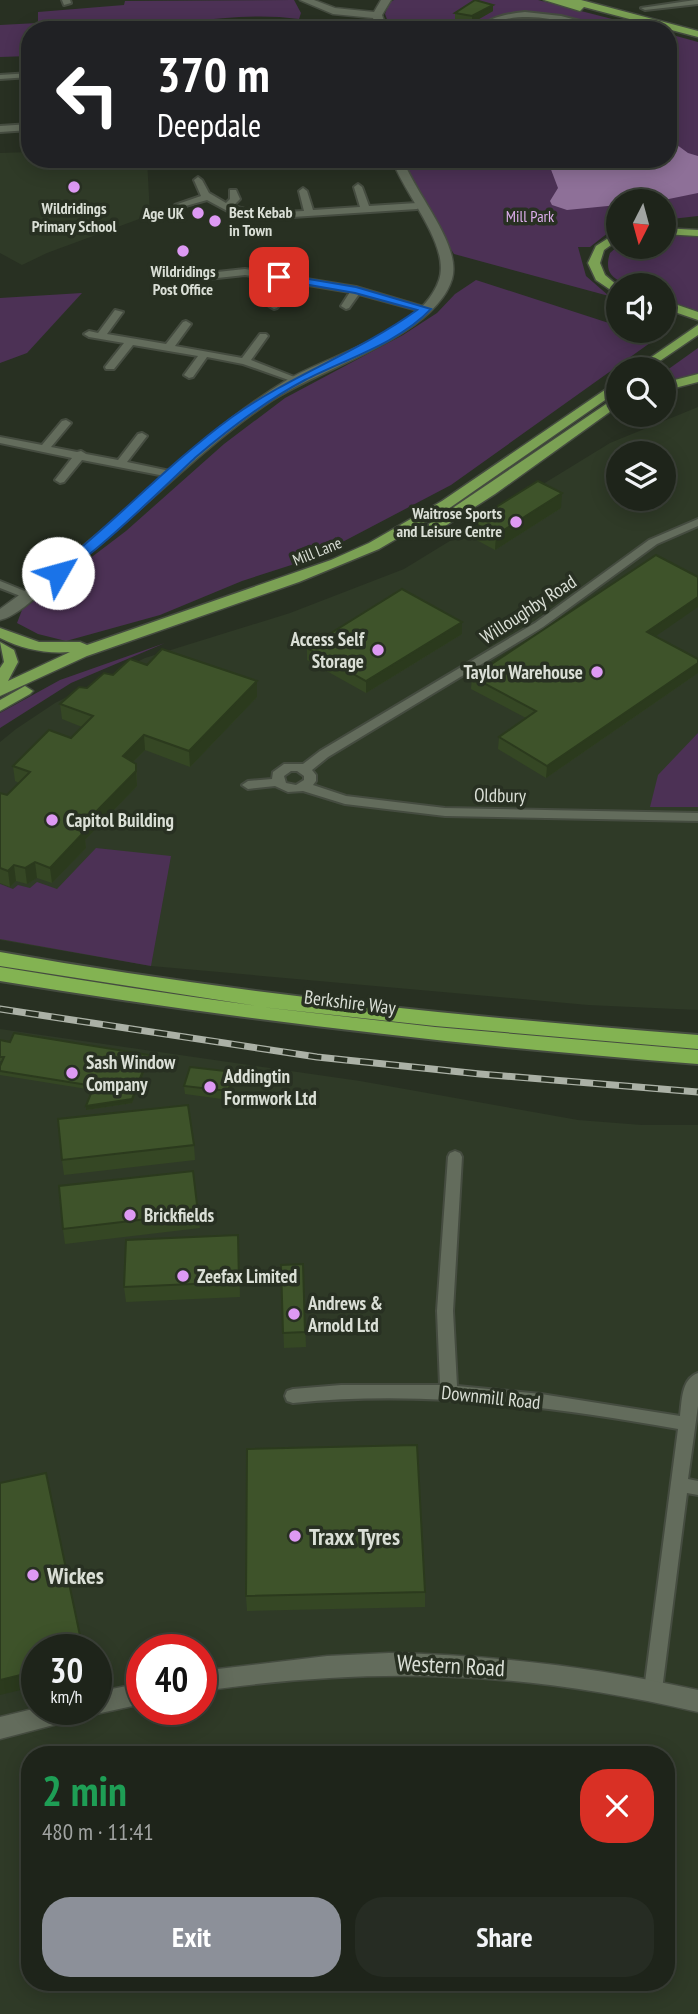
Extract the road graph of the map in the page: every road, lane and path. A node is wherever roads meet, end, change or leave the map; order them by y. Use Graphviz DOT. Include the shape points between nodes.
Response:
graph roads {
  1 [pos="305,0"];
  2 [pos="374,0"];
  3 [pos="386,0"];
  4 [pos="549,0"];
  5 [pos="570,0"];
  6 [pos="698,2"];
  7 [pos="645,8"];
  8 [pos="371,14"];
  9 [pos="371,21"];
  10 [pos="376,21"];
  11 [pos="491,21"];
  12 [pos="561,21"];
  13 [pos="632,21"];
  14 [pos="649,21"];
  15 [pos="677,28"];
  16 [pos="677,33"];
  17 [pos="698,34"];
  18 [pos="698,40"];
  19 [pos="21,76"];
  20 [pos="0,77"];
  21 [pos="21,128"];
  22 [pos="0,129"];
  23 [pos="399,168"];
  24 [pos="198,180"];
  25 [pos="358,187"];
  26 [pos="303,191"];
  27 [pos="233,192"];
  28 [pos="207,197"];
  29 [pos="417,205"];
  30 [pos="178,207"];
  31 [pos="227,207"];
  32 [pos="366,210"];
  33 [pos="309,213"];
  34 [pos="698,223"];
  35 [pos="676,224"];
  36 [pos="676,232"];
  37 [pos="698,233"];
  38 [pos="606,244"];
  39 [pos="208,276"];
  40 [pos="293,279"];
  41 [pos="606,282"];
  42 [pos="356,290"];
  43 [pos="274,306"];
  44 [pos="346,306"];
  45 [pos="676,308"];
  46 [pos="425,309"];
  47 [pos="118,312"];
  48 [pos="676,315"];
  49 [pos="698,316"];
  50 [pos="698,323"];
  51 [pos="186,324"];
  52 [pos="698,328"];
  53 [pos="89,334"];
  54 [pos="101,336"];
  55 [pos="263,336"];
  56 [pos="131,341"];
  57 [pos="698,342"];
  58 [pos="169,347"];
  59 [pos="205,354"];
  60 [pos="657,357"];
  61 [pos="676,358"];
  62 [pos="245,361"];
  63 [pos="110,367"];
  64 [pos="190,375"];
  65 [pos="698,378"];
  66 [pos="298,380"];
  67 [pos="676,384"];
  68 [pos="606,393"];
  69 [pos="606,409"];
  70 [pos="606,414"];
  71 [pos="66,423"];
  72 [pos="579,428"];
  73 [pos="142,436"];
  74 [pos="0,440"];
  75 [pos="45,448"];
  76 [pos="81,454"];
  77 [pos="122,462"];
  78 [pos="170,474"];
  79 [pos="60,480"];
  80 [pos="698,522"];
  81 [pos="0,584"];
  82 [pos="28,596"];
  83 [pos="0,617"];
  84 [pos="0,632"];
  85 [pos="137,632"];
  86 [pos="0,646"];
  87 [pos="0,682"];
  88 [pos="0,691"];
  89 [pos="0,706"];
  90 [pos="304,769"];
  91 [pos="277,782"];
  92 [pos="248,785"];
  93 [pos="304,787"];
  94 [pos="698,817"];
  95 [pos="0,959"];
  96 [pos="0,974"];
  97 [pos="698,1042"];
  98 [pos="698,1057"];
  99 [pos="455,1157"];
  100 [pos="698,1380"];
  101 [pos="449,1392"];
  102 [pos="292,1396"];
  103 [pos="687,1424"];
  104 [pos="689,1486"];
  105 [pos="217,1679"];
  106 [pos="653,1690"];
  107 [pos="698,1701"];
  108 [pos="21,1723"];
  109 [pos="0,1728"];
  1 -- 8 [label="street" via="325,9"];
  2 -- 8 [label="street"];
  3 -- 8 [label="street"];
  4 -- 13 [label="main road"];
  5 -- 14 [label="main road"];
  6 -- 7 [label="street"];
  8 -- 9 [label="street"];
  8 -- 10 [label="street"];
  11 -- 12 [label="street" via="528,15"];
  15 -- 17 [label="main road"];
  16 -- 18 [label="main road"];
  19 -- 20 [label="street"];
  21 -- 22 [label="street"];
  23 -- 29 [label="street"];
  24 -- 28 [label="street"];
  25 -- 32 [label="street"];
  26 -- 33 [label="street"];
  27 -- 31 [label="street" via="235,199"];
  28 -- 30 [label="street"];
  28 -- 31 [label="street"];
  29 -- 32 [label="street"];
  29 -- 46 [label="street" via="444,248 448,265 443,287"];
  31 -- 33 [label="street" via="261,216"];
  32 -- 33 [label="street"];
  34 -- 35 [label="main road"];
  36 -- 37 [label="main road"];
  38 -- 41 [label="main road" via="597,250 594,264"];
  39 -- 40 [label="street" via="244,272"];
  40 -- 42 [label="street"];
  40 -- 43 [label="street"];
  42 -- 44 [label="street"];
  42 -- 46 [label="street"];
  45 -- 49 [label="main road"];
  46 -- 66 [label="street" via="395,331"];
  47 -- 54 [label="street"];
  48 -- 50 [label="main road"];
  51 -- 58 [label="street"];
  52 -- 60 [label="main road"];
  53 -- 54 [label="street"];
  54 -- 56 [label="street"];
  55 -- 62 [label="street"];
  56 -- 58 [label="street"];
  56 -- 63 [label="street"];
  57 -- 61 [label="main road"];
  58 -- 59 [label="street"];
  59 -- 62 [label="street"];
  59 -- 64 [label="street"];
  62 -- 66 [label="street"];
  65 -- 67 [label="main road"];
  66 -- 78 [label="street" via="237,419"];
  68 -- 85 [label="main road, Mill Lane" via="436,512 388,539 268,589"];
  69 -- 72 [label="main road, Mill Lane"];
  70 -- 72 [label="main road"];
  71 -- 75 [label="street"];
  72 -- 89 [label="main road, Mill Lane" via="462,509 380,556 84,664"];
  73 -- 77 [label="street"];
  74 -- 75 [label="street"];
  75 -- 76 [label="street"];
  76 -- 77 [label="street"];
  76 -- 79 [label="street"];
  77 -- 78 [label="street"];
  78 -- 82 [label="street" via="92,546"];
  80 -- 90 [label="street, Willoughby Road" via="653,542 539,625"];
  81 -- 82 [label="street"];
  82 -- 83 [label="street"];
  84 -- 85 [label="main road" via="24,645 55,650"];
  85 -- 88 [label="main road, Mill Lane"];
  86 -- 87 [label="main road" via="11,662"];
  90 -- 91 [label="street" via="283,769"];
  90 -- 93 [label="street" via="311,778"];
  91 -- 92 [label="street"];
  91 -- 93 [label="street" via="289,789"];
  93 -- 94 [label="street, Oldbury" via="345,800 445,812"];
  95 -- 97 [label="highway, Berkshire Way" via="338,1009"];
  96 -- 98 [label="highway, Berkshire Way" via="324,1023"];
  99 -- 101 [label="street" via="446,1311"];
  100 -- 103 [label="street"];
  101 -- 102 [label="street, Downmill Road"];
  101 -- 103 [label="street, Downmill Road" via="603,1409"];
  103 -- 104 [label="street"];
  104 -- 106 [label="street"];
  105 -- 106 [label="street, Western Road" via="332,1664 427,1662 561,1673"];
  106 -- 107 [label="street, Western Road"];
  108 -- 109 [label="street"];
}
